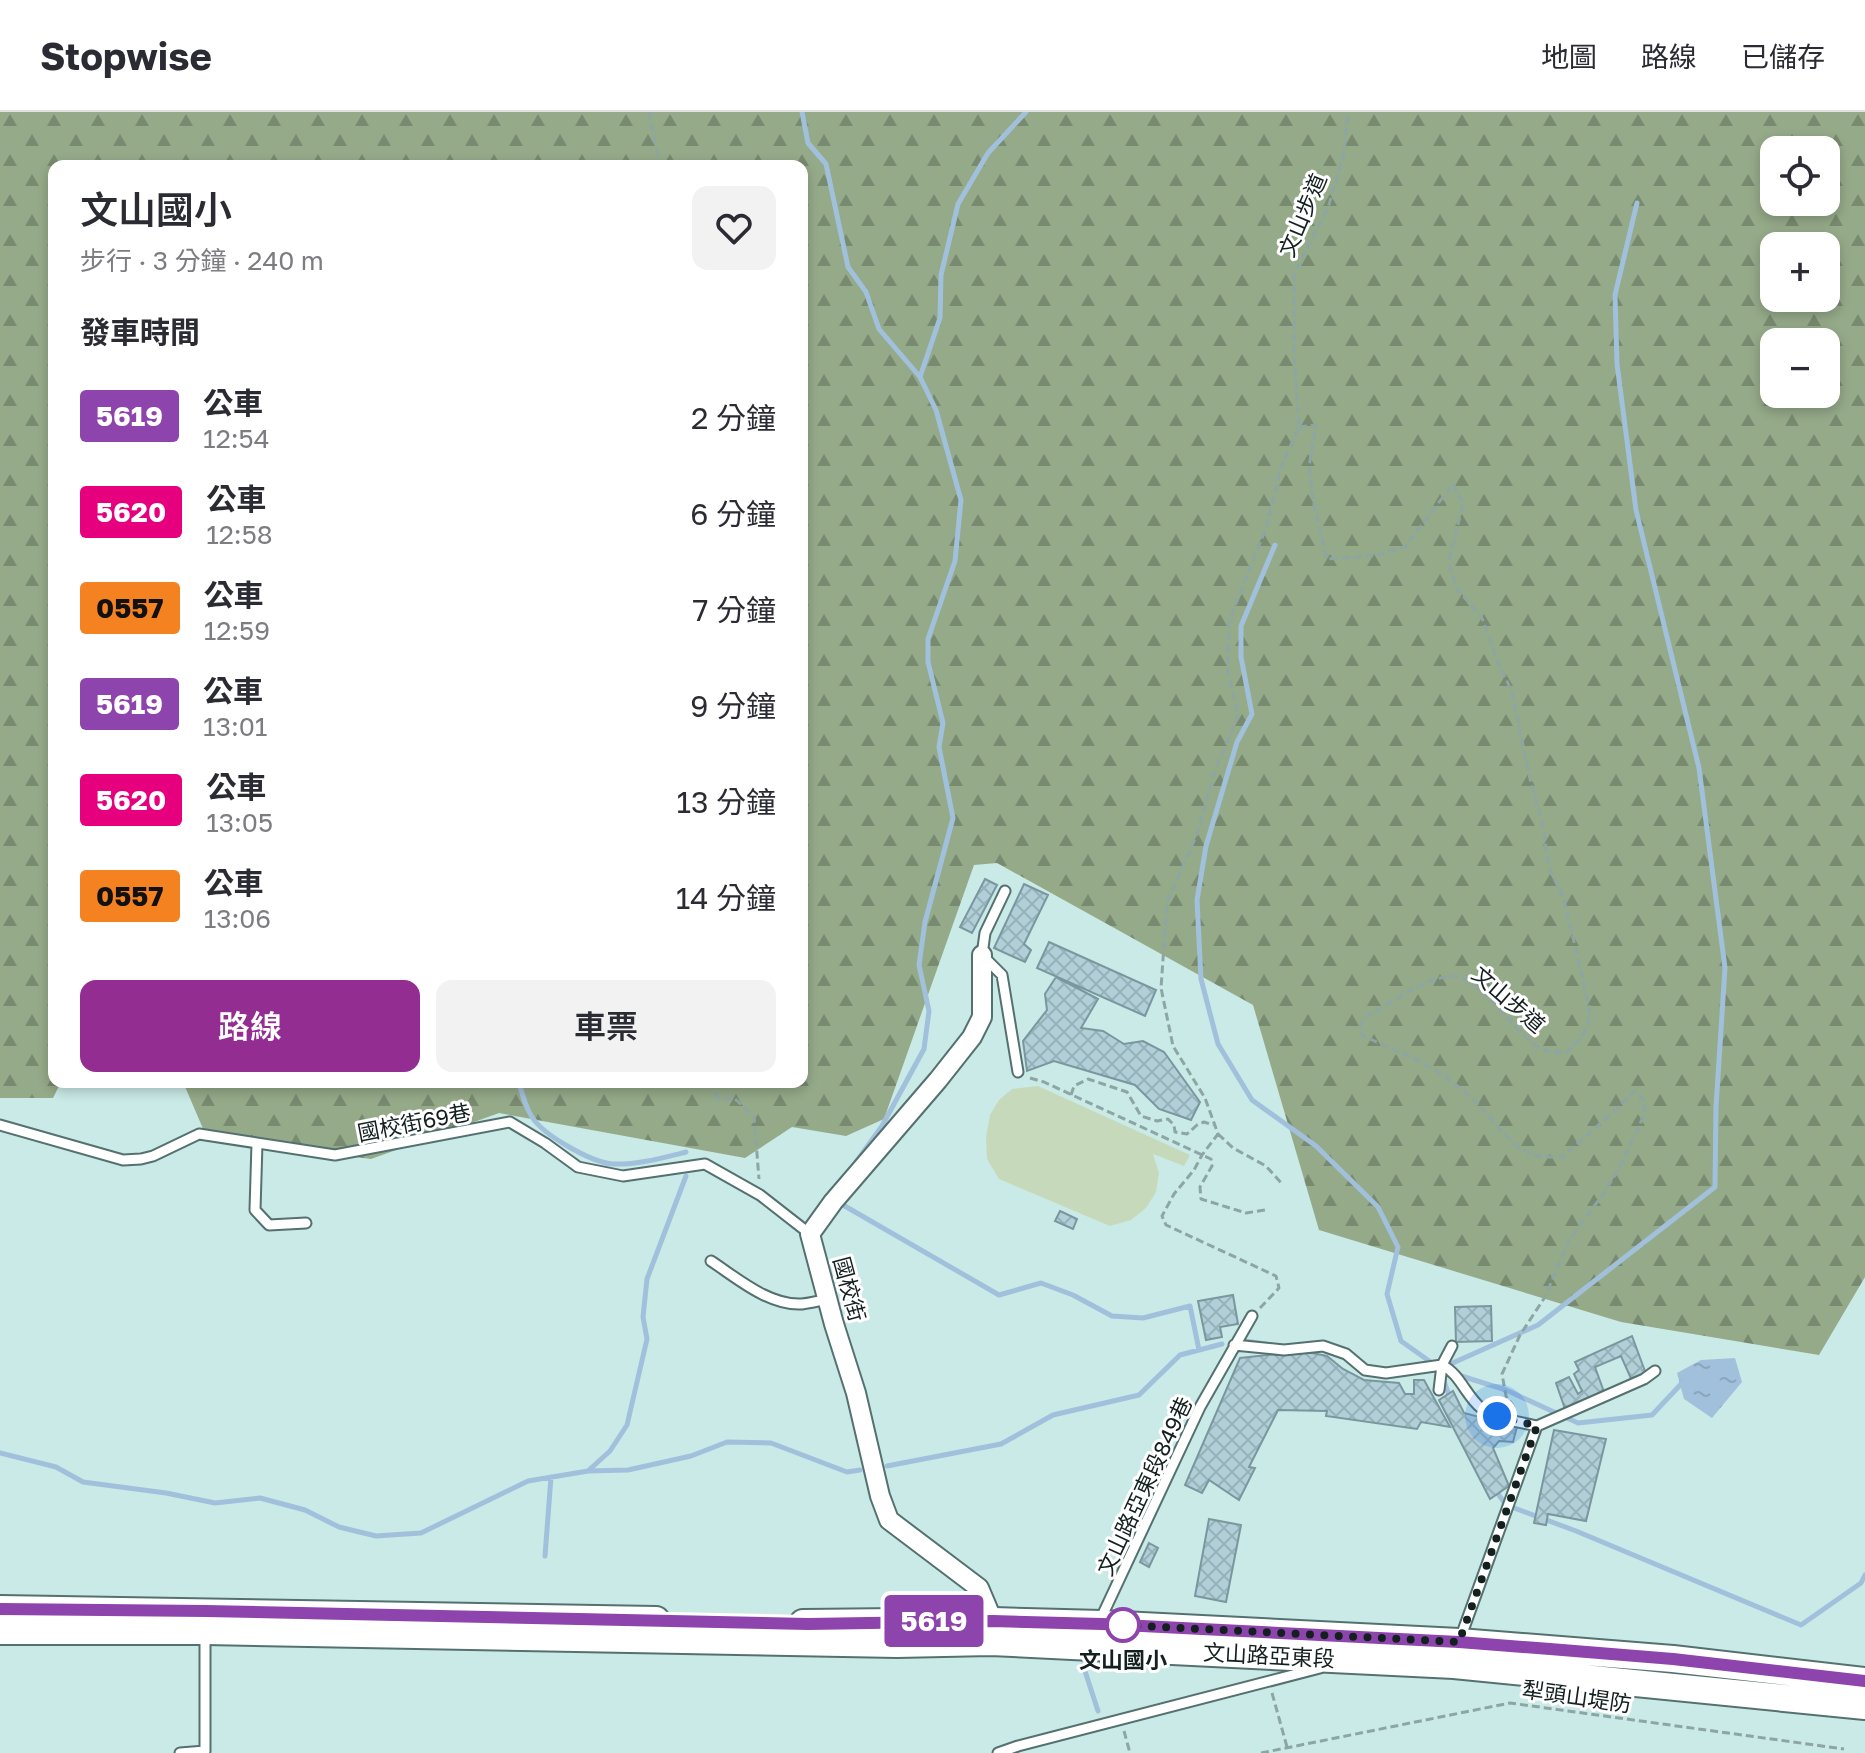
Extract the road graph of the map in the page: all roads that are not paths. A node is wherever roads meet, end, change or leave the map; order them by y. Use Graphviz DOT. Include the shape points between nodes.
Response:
graph roads {
  1 [pos="1005,891"];
  2 [pos="982,955"];
  3 [pos="1018,1072"];
  4 [pos="0,1125"];
  5 [pos="257,1143"];
  6 [pos="306,1223"];
  7 [pos="810,1234"];
  8 [pos="711,1261"];
  9 [pos="827,1299"];
  10 [pos="1252,1316"];
  11 [pos="1234,1345"];
  12 [pos="1452,1346"];
  13 [pos="1442,1365"];
  14 [pos="1655,1371"];
  15 [pos="1439,1390"];
  16 [pos="1537,1426"];
  17 [pos="0,1609"];
  18 [pos="206,1621"];
  19 [pos="0,1631"];
  20 [pos="992,1631"];
  21 [pos="1102,1635"];
  22 [pos="1456,1654"];
  23 [pos="1354,1659"];
  24 [pos="1865,1681"];
  25 [pos="1865,1706"];
  26 [pos="180,1753"];
  27 [pos="998,1753"];
  1 -- 2 [label="lane" via="985,933"];
  2 -- 3 [label="lane" via="1002,975"];
  2 -- 7 [label="street, 國校街" via="982,1017 972,1037"];
  4 -- 5 [label="lane, 國校街69巷" via="123,1160 153,1156 199,1134"];
  5 -- 6 [label="lane" via="255,1210 269,1225"];
  5 -- 7 [label="lane, 國校街69巷" via="335,1155 510,1122 578,1167 623,1176 705,1164 760,1195"];
  7 -- 9 [label="street, 國校街"];
  8 -- 9 [label="lane" via="765,1296 801,1304"];
  9 -- 20 [label="street, 國校街" via="889,1520 979,1588"];
  10 -- 11 [label="lane, 文山路亞東段849巷"];
  11 -- 13 [label="lane" via="1284,1350 1323,1346 1346,1354 1365,1370 1386,1373"];
  11 -- 21 [label="lane, 文山路亞東段849巷" via="1103,1614"];
  12 -- 13 [label="lane"];
  13 -- 15 [label="lane"];
  13 -- 16 [label="lane" via="1483,1410"];
  14 -- 16 [label="lane"];
  16 -- 22 [label="lane"];
  17 -- 18 [label="main road, 文山路亞東段"];
  18 -- 19 [label="main road, 文山路亞東段"];
  18 -- 20 [label="main road, 文山路亞東段"];
  18 -- 26 [label="lane" via="205,1751"];
  20 -- 21 [label="main road, 文山路亞東段"];
  21 -- 22 [label="main road, 文山路亞東段"];
  21 -- 23 [label="main road, 文山路亞東段"];
  22 -- 23 [label="main road, 文山路亞東段"];
  22 -- 24 [label="main road, 文山路亞東段" via="1673,1659"];
  22 -- 25 [label="main road, 文山路亞東段"];
  23 -- 27 [label="lane"];
}
